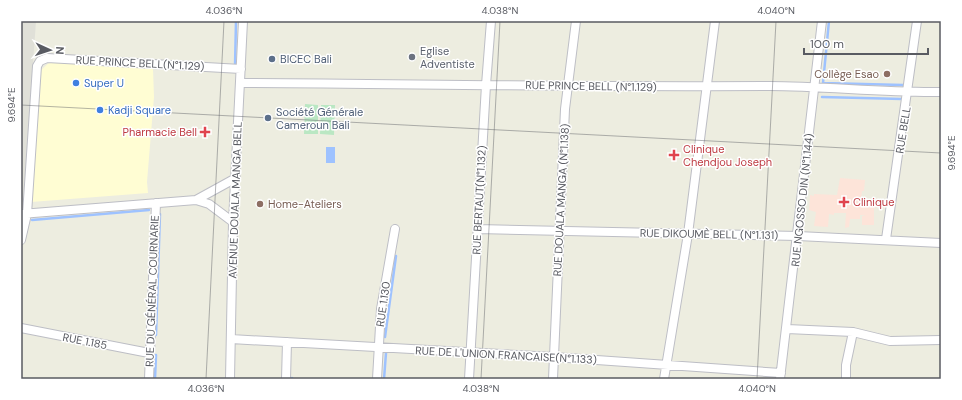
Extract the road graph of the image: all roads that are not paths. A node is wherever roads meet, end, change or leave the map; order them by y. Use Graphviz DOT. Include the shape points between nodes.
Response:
graph roads {
  1 [pos="243,21"];
  2 [pos="491,21"];
  3 [pos="576,21"];
  4 [pos="715,21"];
  5 [pos="822,21"];
  6 [pos="918,21"];
  7 [pos="241,69"];
  8 [pos="240,83"];
  9 [pos="486,85"];
  10 [pos="568,85"];
  11 [pos="706,87"];
  12 [pos="815,87"];
  13 [pos="908,92"];
  14 [pos="941,92"];
  15 [pos="236,178"];
  16 [pos="196,200"];
  17 [pos="156,203"];
  18 [pos="24,214"];
  19 [pos="233,222"];
  20 [pos="395,229"];
  21 [pos="477,229"];
  22 [pos="560,232"];
  23 [pos="688,234"];
  24 [pos="798,236"];
  25 [pos="886,239"];
  26 [pos="21,240"];
  27 [pos="941,243"];
  28 [pos="21,328"];
  29 [pos="787,329"];
  30 [pos="852,332"];
  31 [pos="231,339"];
  32 [pos="941,340"];
  33 [pos="286,342"];
  34 [pos="378,348"];
  35 [pos="149,353"];
  36 [pos="470,353"];
  37 [pos="554,357"];
  38 [pos="666,365"];
  39 [pos="781,376"];
  40 [pos="149,379"];
  41 [pos="230,379"];
  42 [pos="286,379"];
  43 [pos="377,379"];
  44 [pos="469,379"];
  45 [pos="553,379"];
  46 [pos="664,379"];
  47 [pos="846,379"];
  1 -- 7 [label="street, AVENUE DOUALA MANGA BELL"];
  2 -- 9 [label="street, RUE BERTAUT(N°1.132)"];
  3 -- 10 [label="street, RUE DOUALA MANGA (N°1.138)"];
  4 -- 11 [label="street"];
  5 -- 12 [label="street, RUE NGOSSO DIN (N°1.144)"];
  6 -- 13 [label="street, RUE BELL"];
  7 -- 8 [label="street, AVENUE DOUALA MANGA BELL"];
  7 -- 18 [label="street, RUE PRINCE BELL(N°1.129)" via="48,58 40,62 37,66"];
  8 -- 9 [label="street, RUE PRINCE BELL (N°1.129)"];
  8 -- 15 [label="street, AVENUE DOUALA MANGA BELL"];
  9 -- 10 [label="street, RUE PRINCE BELL (N°1.129)"];
  9 -- 21 [label="street, RUE BERTAUT(N°1.132)"];
  10 -- 11 [label="street, RUE PRINCE BELL (N°1.129)"];
  10 -- 22 [label="street, RUE DOUALA MANGA (N°1.138)"];
  11 -- 12 [label="street, RUE PRINCE BELL (N°1.129)"];
  11 -- 23 [label="street"];
  12 -- 13 [label="street, RUE PRINCE BELL (N°1.129)"];
  12 -- 24 [label="street, RUE NGOSSO DIN (N°1.144)"];
  13 -- 14 [label="street, RUE PRINCE BELL (N°1.129)"];
  13 -- 25 [label="street, RUE BELL"];
  15 -- 16 [label="street"];
  15 -- 19 [label="street, AVENUE DOUALA MANGA BELL"];
  16 -- 17 [label="street"];
  16 -- 19 [label="street" via="222,212"];
  17 -- 18 [label="street"];
  17 -- 35 [label="street, RUE DU GÉNÉRAL COURNARIE"];
  18 -- 26 [label="street"];
  19 -- 31 [label="street, AVENUE DOUALA MANGA BELL"];
  20 -- 34 [label="street, RUE 1.130" via="381,309"];
  21 -- 22 [label="street, RUE DIKOUMÈ BELL (N°1.131)"];
  21 -- 36 [label="street, RUE BERTAUT(N°1.132)"];
  22 -- 23 [label="street, RUE DIKOUMÈ BELL (N°1.131)"];
  22 -- 37 [label="street, RUE DOUALA MANGA (N°1.138)"];
  23 -- 24 [label="street, RUE DIKOUMÈ BELL (N°1.131)"];
  23 -- 38 [label="street"];
  24 -- 25 [label="street, RUE DIKOUMÈ BELL (N°1.131)"];
  24 -- 29 [label="street, RUE NGOSSO DIN (N°1.144)"];
  25 -- 27 [label="street, RUE DIKOUMÈ BELL (N°1.131)"];
  28 -- 35 [label="street, RUE 1.185"];
  29 -- 30 [label="street"];
  29 -- 39 [label="street, RUE NGOSSO DIN (N°1.144)"];
  30 -- 32 [label="street" via="890,341"];
  30 -- 47 [label="street"];
  31 -- 33 [label="street, RUE DE L'UNION FRANCAISE(N°1.133)"];
  31 -- 41 [label="street, AVENUE DOUALA MANGA BELL"];
  33 -- 34 [label="street, RUE DE L'UNION FRANCAISE(N°1.133)"];
  33 -- 42 [label="street"];
  34 -- 36 [label="street, RUE DE L'UNION FRANCAISE(N°1.133)"];
  34 -- 43 [label="street, RUE 1.130"];
  35 -- 40 [label="street, RUE DU GÉNÉRAL COURNARIE"];
  36 -- 37 [label="street, RUE DE L'UNION FRANCAISE(N°1.133)"];
  36 -- 44 [label="street, RUE BERTAUT(N°1.132)"];
  37 -- 38 [label="street, RUE DE L'UNION FRANCAISE(N°1.133)"];
  37 -- 45 [label="street, RUE DOUALA MANGA (N°1.138)"];
  38 -- 39 [label="street, RUE DE L'UNION FRANCAISE(N°1.133)"];
  38 -- 46 [label="street"];
}
